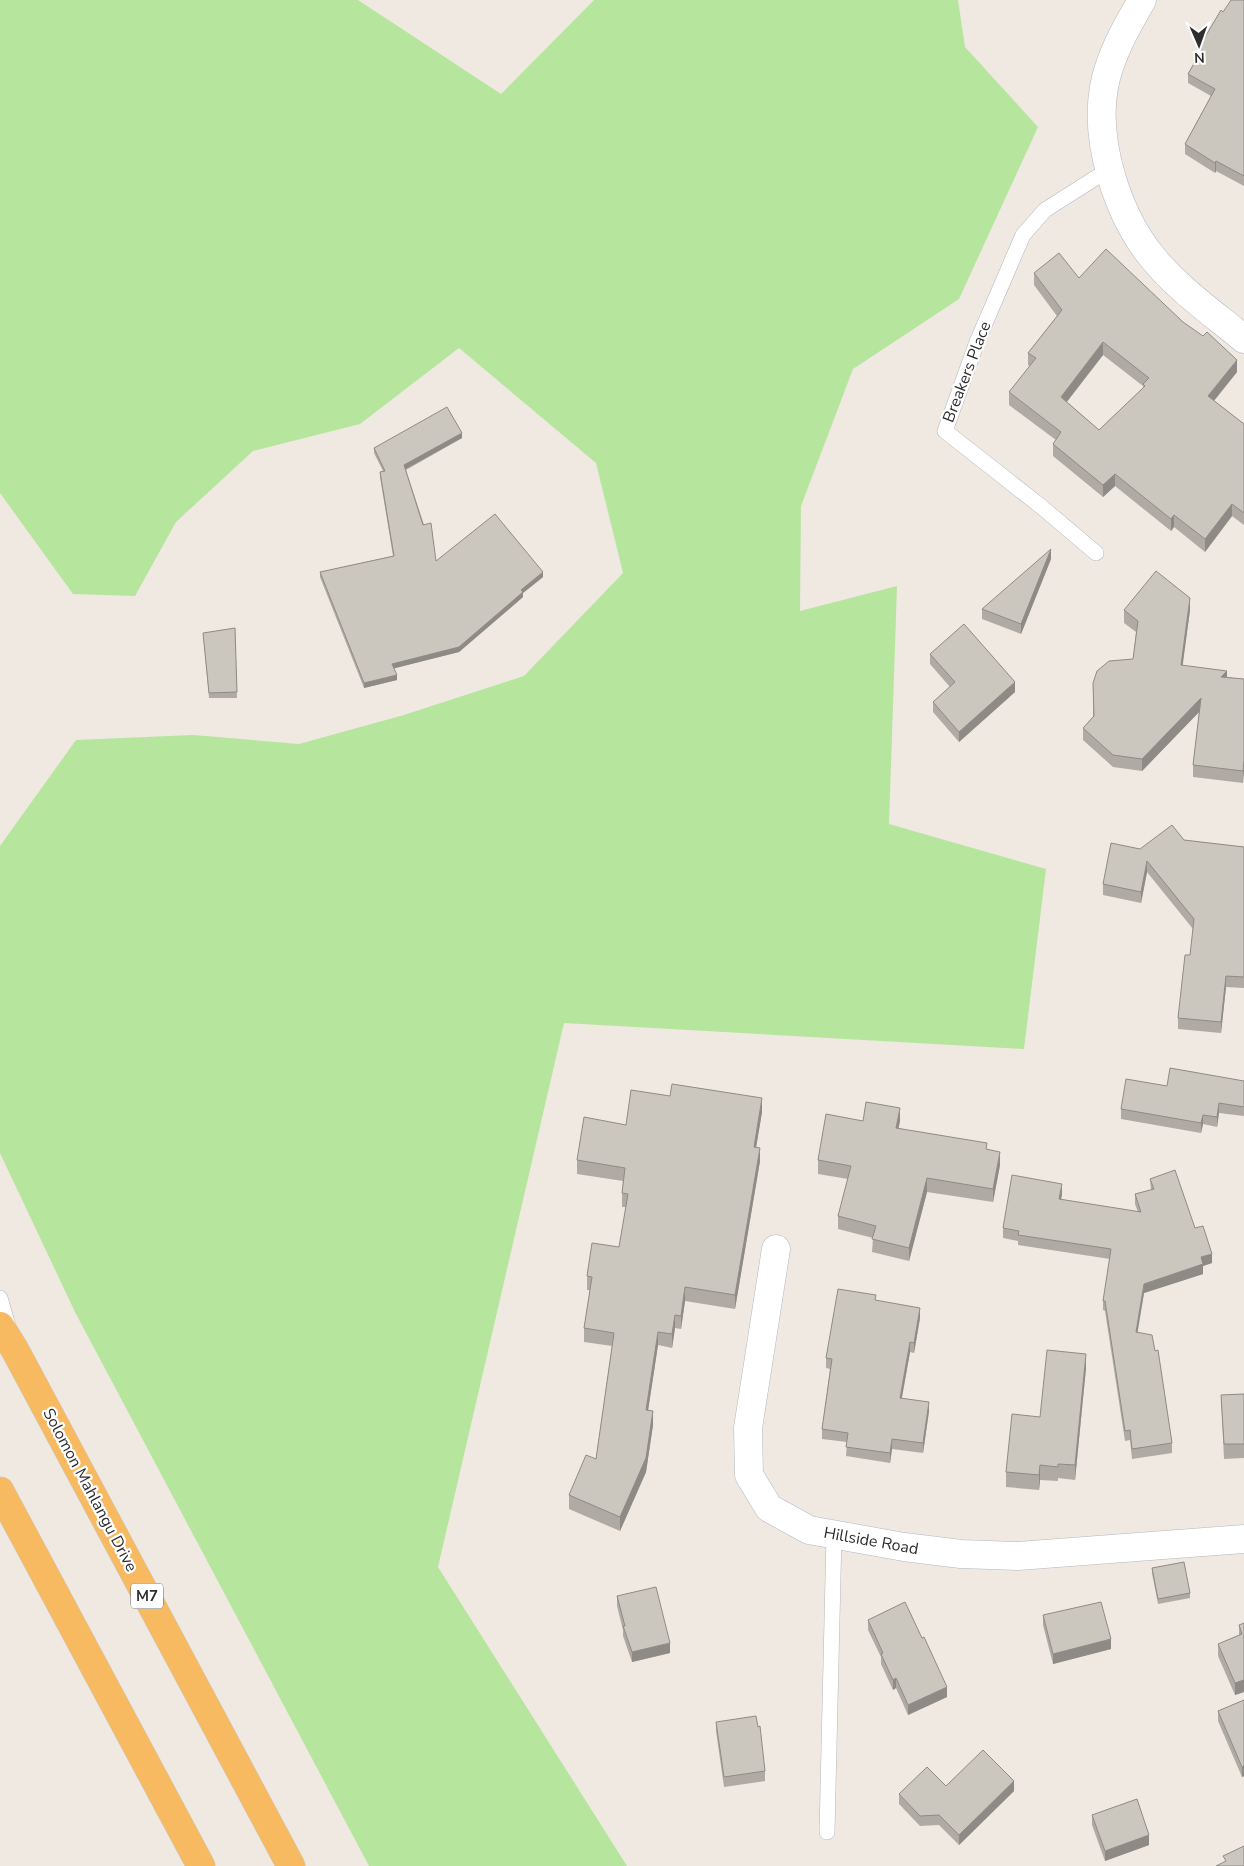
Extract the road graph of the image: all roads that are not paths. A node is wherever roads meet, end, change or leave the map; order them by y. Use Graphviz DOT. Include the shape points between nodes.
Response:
graph roads {
  1 [pos="1142,0"];
  2 [pos="1108,170"];
  3 [pos="1244,339"];
  4 [pos="1096,552"];
  5 [pos="776,1249"];
  6 [pos="0,1298"];
  7 [pos="0,1326"];
  8 [pos="15,1350"];
  9 [pos="0,1491"];
  10 [pos="834,1535"];
  11 [pos="1244,1539"];
  12 [pos="827,1832"];
  13 [pos="201,1866"];
  14 [pos="291,1866"];
  1 -- 2 [label="street" via="1118,43 1104,87 1103,128"];
  2 -- 3 [label="street" via="1133,231 1153,259"];
  2 -- 4 [label="lane, Breakers Place" via="1045,210 1023,235 977,342 945,431"];
  5 -- 10 [label="street, Hillside Road" via="748,1428 749,1475 769,1508 809,1530"];
  6 -- 8 [label="lane"];
  7 -- 8 [label="highway, Solomon Mahlangu Drive / M7"];
  8 -- 14 [label="highway, Solomon Mahlangu Drive / M7"];
  9 -- 13 [label="highway"];
  10 -- 11 [label="street, Hillside Road" via="904,1548 1018,1556"];
  10 -- 12 [label="lane"];
}
